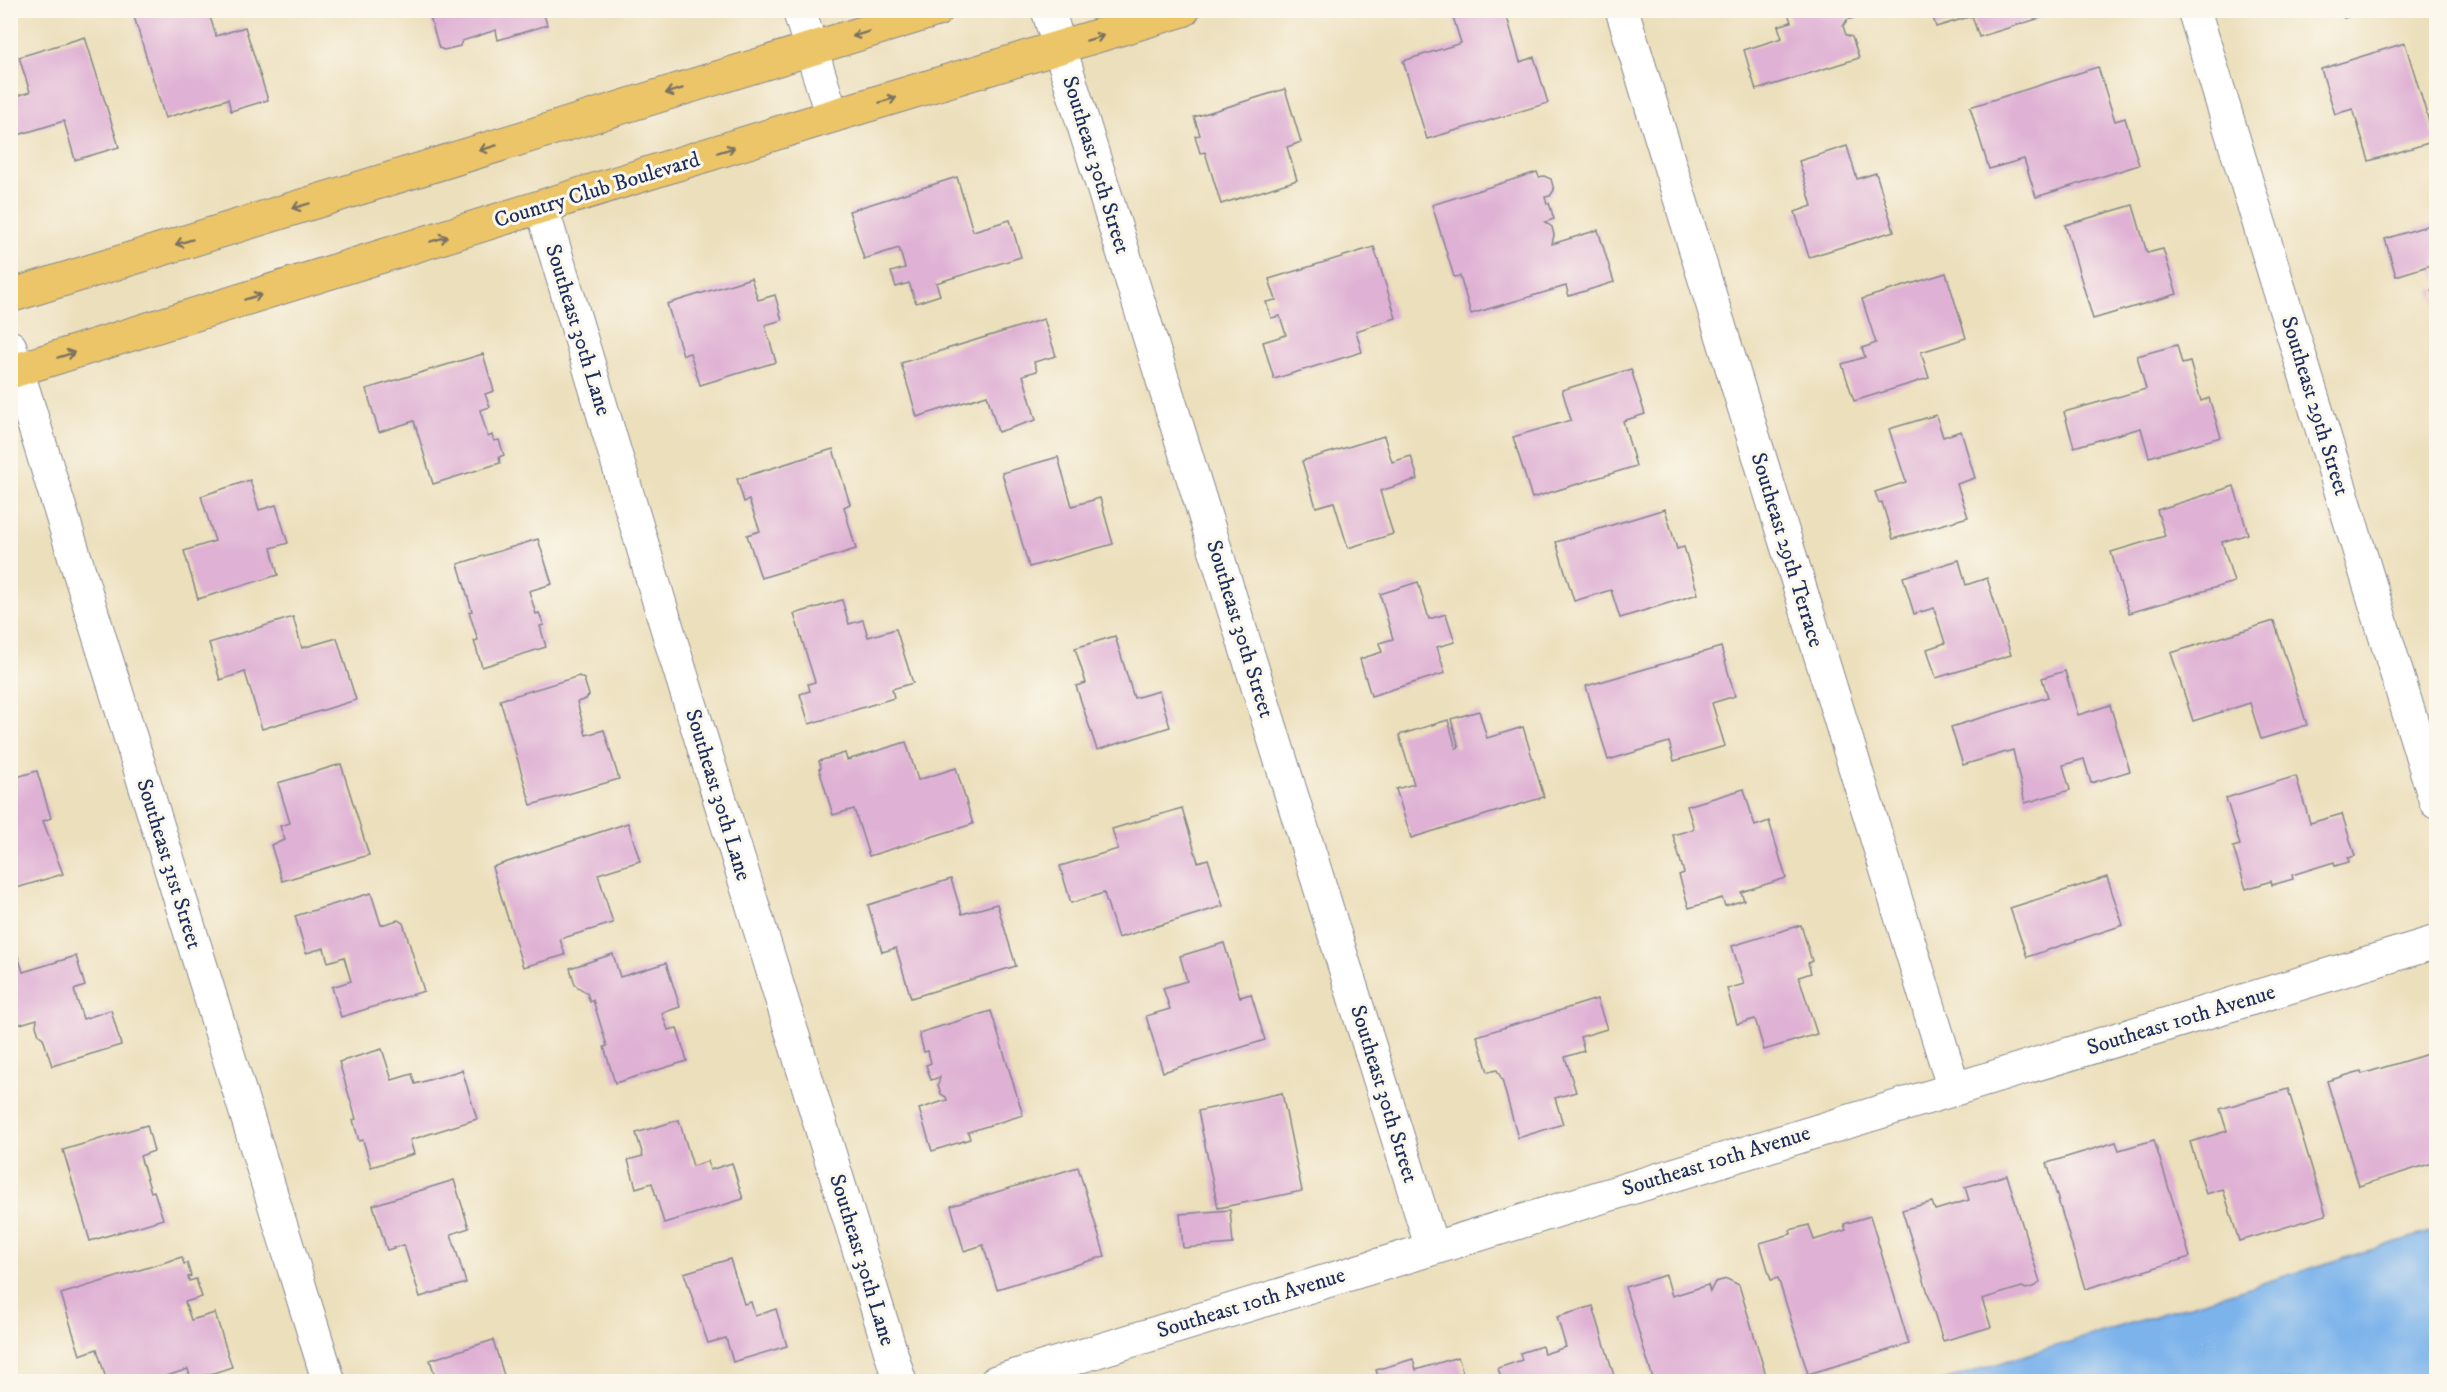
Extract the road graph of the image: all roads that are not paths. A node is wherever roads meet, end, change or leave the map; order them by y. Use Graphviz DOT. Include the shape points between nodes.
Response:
graph roads {
  1 [pos="799,10"];
  2 [pos="937,10"];
  3 [pos="1048,10"];
  4 [pos="1183,10"];
  5 [pos="1622,10"];
  6 [pos="2194,10"];
  7 [pos="1060,49"];
  8 [pos="810,50"];
  9 [pos="832,116"];
  10 [pos="542,208"];
  11 [pos="10,296"];
  12 [pos="13,363"];
  13 [pos="2436,802"];
  14 [pos="2436,942"];
  15 [pos="1954,1089"];
  16 [pos="1432,1248"];
  17 [pos="328,1382"];
  18 [pos="900,1382"];
  19 [pos="996,1382"];
  1 -- 8 [label="street"];
  2 -- 8 [label="main road, one-way"];
  3 -- 7 [label="street, Southeast 30th Street"];
  7 -- 4 [label="main road, Country Club Boulevard, one-way"];
  5 -- 15 [label="street, Southeast 29th Terrace"];
  6 -- 13 [label="street, Southeast 29th Street"];
  9 -- 7 [label="main road, Country Club Boulevard, one-way"];
  7 -- 16 [label="street, Southeast 30th Street"];
  8 -- 9 [label="street"];
  8 -- 11 [label="main road, one-way"];
  10 -- 9 [label="main road, Country Club Boulevard, one-way"];
  12 -- 10 [label="main road, Country Club Boulevard, one-way"];
  10 -- 18 [label="street, Southeast 30th Lane" via="673,648"];
  12 -- 17 [label="street, Southeast 31st Street"];
  14 -- 15 [label="street, Southeast 10th Avenue"];
  15 -- 16 [label="street, Southeast 10th Avenue"];
  16 -- 19 [label="street, Southeast 10th Avenue"];
}
